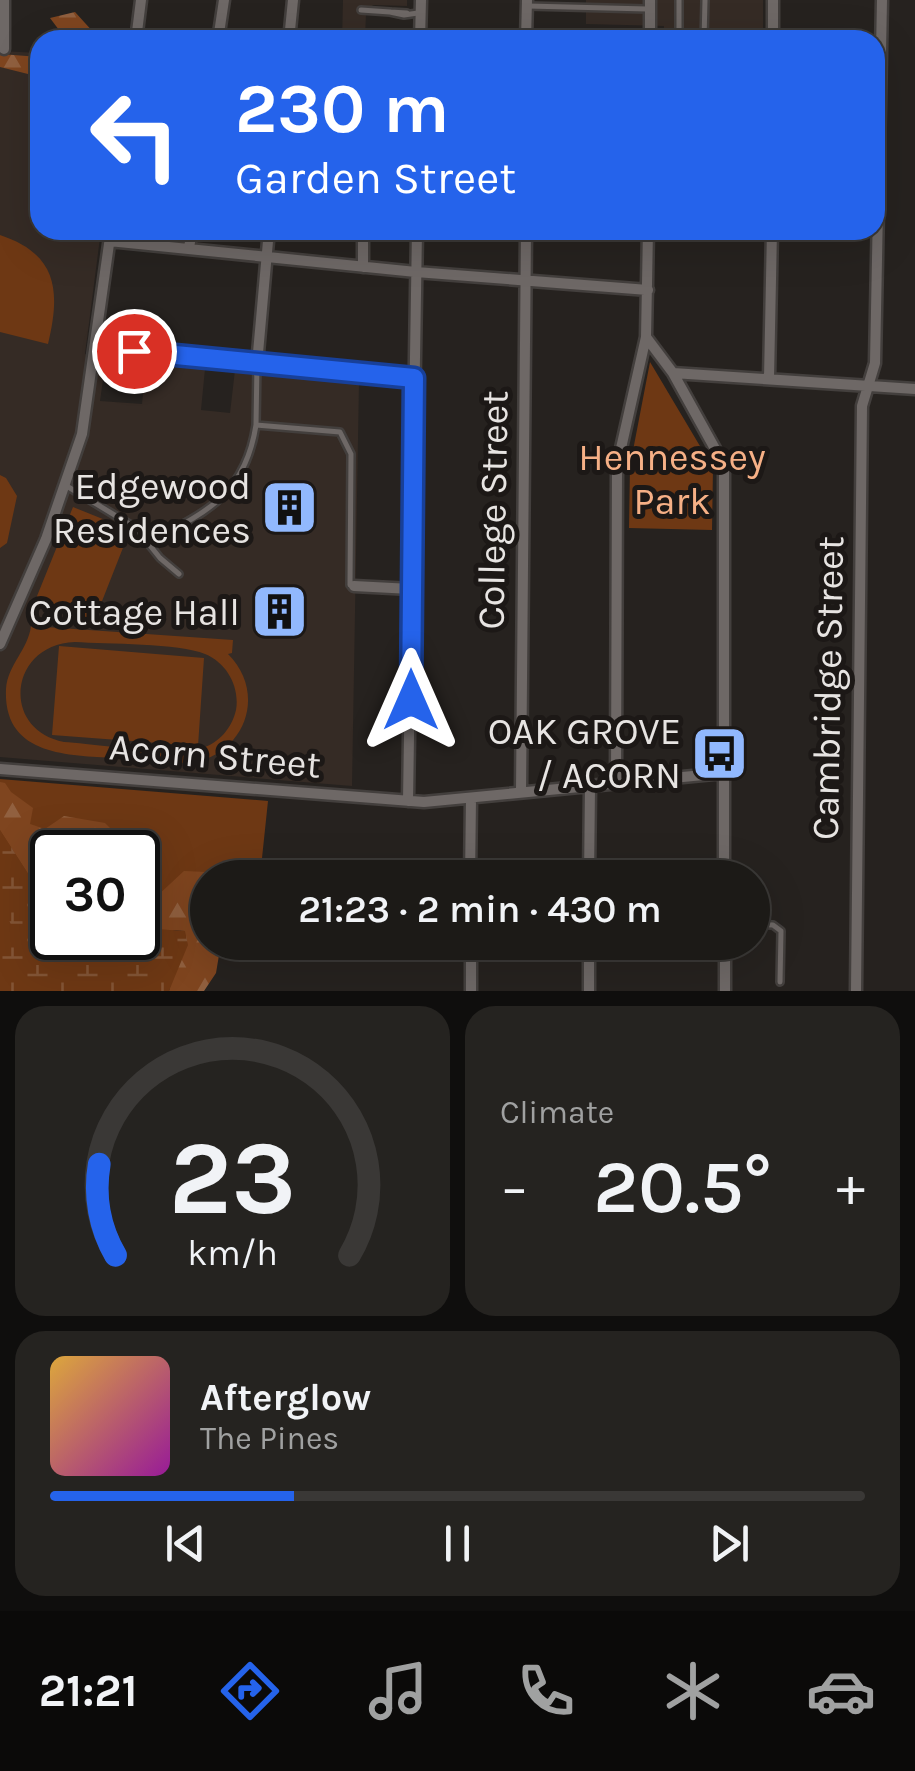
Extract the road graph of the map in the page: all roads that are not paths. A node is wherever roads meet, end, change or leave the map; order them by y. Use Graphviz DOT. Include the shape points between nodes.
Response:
graph roads {
  1 [pos="4,0"];
  2 [pos="141,0"];
  3 [pos="224,0"];
  4 [pos="293,0"];
  5 [pos="421,0"];
  6 [pos="680,0"];
  7 [pos="705,0"];
  8 [pos="773,0"];
  9 [pos="882,0"];
  10 [pos="527,3"];
  11 [pos="650,4"];
  12 [pos="361,10"];
  13 [pos="421,13"];
  14 [pos="137,30"];
  15 [pos="220,30"];
  16 [pos="290,30"];
  17 [pos="420,30"];
  18 [pos="526,30"];
  19 [pos="650,30"];
  20 [pos="679,30"];
  21 [pos="704,30"];
  22 [pos="773,30"];
  23 [pos="881,30"];
  24 [pos="4,48"];
  25 [pos="109,240"];
  26 [pos="140,240"];
  27 [pos="190,240"];
  28 [pos="268,240"];
  29 [pos="364,240"];
  30 [pos="417,240"];
  31 [pos="526,240"];
  32 [pos="648,240"];
  33 [pos="772,240"];
  34 [pos="877,240"];
  35 [pos="189,248"];
  36 [pos="266,258"];
  37 [pos="363,267"];
  38 [pos="416,272"];
  39 [pos="526,281"];
  40 [pos="648,290"];
  41 [pos="646,337"];
  42 [pos="96,347"];
  43 [pos="258,364"];
  44 [pos="673,373"];
  45 [pos="414,378"];
  46 [pos="769,378"];
  47 [pos="867,386"];
  48 [pos="915,389"];
  49 [pos="256,425"];
  50 [pos="66,485"];
  51 [pos="147,543"];
  52 [pos="179,574"];
  53 [pos="352,585"];
  54 [pos="411,589"];
  55 [pos="0,644"];
  56 [pos="0,769"];
  57 [pos="724,774"];
  58 [pos="616,782"];
  59 [pos="590,787"];
  60 [pos="521,791"];
  61 [pos="471,799"];
  62 [pos="408,801"];
  63 [pos="470,860"];
  64 [pos="589,860"];
  65 [pos="724,860"];
  66 [pos="770,925"];
  67 [pos="471,960"];
  68 [pos="589,960"];
  69 [pos="724,960"];
  70 [pos="780,982"];
  71 [pos="472,991"];
  72 [pos="589,991"];
  73 [pos="725,991"];
  74 [pos="856,991"];
  1 -- 24 [label="street"];
  2 -- 14 [label="street"];
  3 -- 15 [label="street"];
  4 -- 16 [label="street"];
  5 -- 13 [label="street"];
  6 -- 20 [label="lane"];
  7 -- 21 [label="lane"];
  8 -- 22 [label="street"];
  9 -- 23 [label="street, Cambridge Street"];
  10 -- 11 [label="lane"];
  10 -- 18 [label="street"];
  11 -- 19 [label="street"];
  12 -- 13 [label="lane"];
  13 -- 17 [label="street"];
  25 -- 42 [label="street"];
  26 -- 35 [label="street"];
  27 -- 35 [label="street"];
  28 -- 36 [label="street"];
  29 -- 37 [label="street"];
  30 -- 38 [label="street"];
  31 -- 39 [label="street, College Street"];
  32 -- 40 [label="street"];
  33 -- 46 [label="street"];
  34 -- 47 [label="street, Cambridge Street" via="875,363"];
  35 -- 36 [label="street"];
  36 -- 37 [label="street"];
  36 -- 43 [label="street"];
  37 -- 38 [label="street"];
  38 -- 39 [label="street"];
  38 -- 45 [label="street"];
  39 -- 40 [label="street"];
  39 -- 60 [label="street, College Street"];
  40 -- 41 [label="street"];
  41 -- 44 [label="street"];
  41 -- 58 [label="street" via="617,466"];
  42 -- 43 [label="street"];
  42 -- 50 [label="street" via="82,436"];
  43 -- 45 [label="street"];
  43 -- 49 [label="lane"];
  44 -- 46 [label="street"];
  44 -- 57 [label="street" via="724,465"];
  45 -- 54 [label="street"];
  46 -- 47 [label="street"];
  47 -- 48 [label="street"];
  47 -- 74 [label="street, Cambridge Street"];
  49 -- 51 [label="lane" via="250,458 222,500"];
  49 -- 53 [label="lane" via="340,432 350,454"];
  50 -- 51 [label="lane" via="136,528"];
  50 -- 55 [label="street"];
  51 -- 52 [label="lane"];
  53 -- 54 [label="street"];
  54 -- 62 [label="street"];
  56 -- 62 [label="street, Acorn Street"];
  57 -- 58 [label="street, Acorn Street"];
  57 -- 65 [label="street"];
  58 -- 59 [label="street, Acorn Street"];
  59 -- 60 [label="street, Acorn Street"];
  59 -- 64 [label="street"];
  60 -- 61 [label="street, Acorn Street"];
  61 -- 62 [label="street, Acorn Street"];
  61 -- 63 [label="street"];
  66 -- 70 [label="lane" via="781,931"];
  67 -- 71 [label="street"];
  68 -- 72 [label="street"];
  69 -- 73 [label="street"];
}
